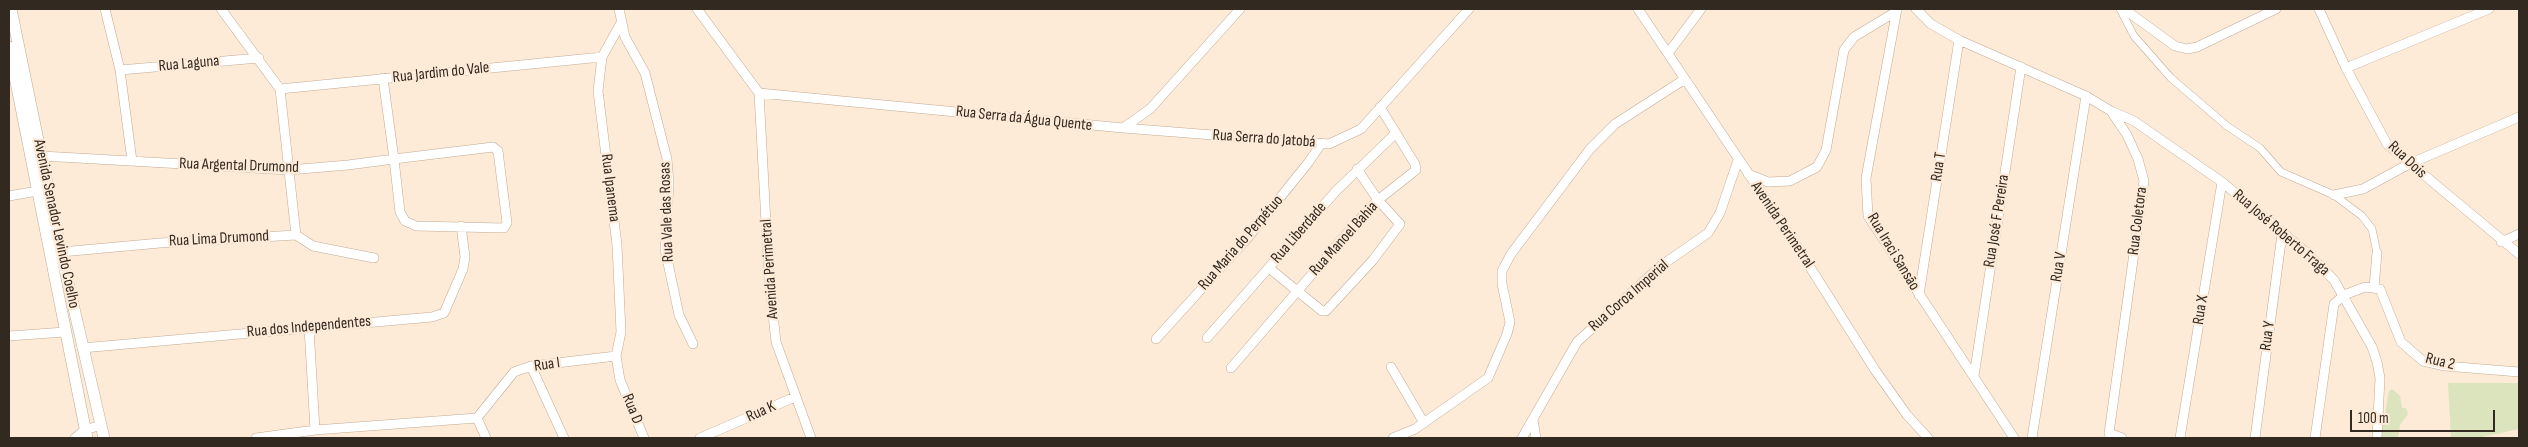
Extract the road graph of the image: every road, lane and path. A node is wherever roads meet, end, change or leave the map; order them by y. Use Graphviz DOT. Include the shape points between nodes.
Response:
graph roads {
  1 [pos="11,9"];
  2 [pos="105,9"];
  3 [pos="222,9"];
  4 [pos="619,9"];
  5 [pos="697,9"];
  6 [pos="1240,9"];
  7 [pos="1469,9"];
  8 [pos="1638,9"];
  9 [pos="1701,9"];
  10 [pos="1916,9"];
  11 [pos="2122,9"];
  12 [pos="2276,9"];
  13 [pos="2319,9"];
  14 [pos="2489,9"];
  15 [pos="1897,10"];
  16 [pos="621,23"];
  17 [pos="1959,40"];
  18 [pos="9,47"];
  19 [pos="1670,52"];
  20 [pos="602,57"];
  21 [pos="259,58"];
  22 [pos="2021,67"];
  23 [pos="2346,68"];
  24 [pos="120,70"];
  25 [pos="383,78"];
  26 [pos="1685,79"];
  27 [pos="280,89"];
  28 [pos="759,93"];
  29 [pos="2086,96"];
  30 [pos="1380,107"];
  31 [pos="2111,111"];
  32 [pos="2519,117"];
  33 [pos="1123,128"];
  34 [pos="1396,132"];
  35 [pos="1321,144"];
  36 [pos="42,156"];
  37 [pos="394,159"];
  38 [pos="1738,160"];
  39 [pos="132,161"];
  40 [pos="2409,164"];
  41 [pos="1357,169"];
  42 [pos="289,170"];
  43 [pos="1748,174"];
  44 [pos="2222,182"];
  45 [pos="43,190"];
  46 [pos="2334,195"];
  47 [pos="9,196"];
  48 [pos="1378,200"];
  49 [pos="461,226"];
  50 [pos="2282,234"];
  51 [pos="2519,234"];
  52 [pos="296,235"];
  53 [pos="2502,242"];
  54 [pos="61,252"];
  55 [pos="2377,253"];
  56 [pos="2519,254"];
  57 [pos="374,258"];
  58 [pos="1269,268"];
  59 [pos="2374,287"];
  60 [pos="1298,291"];
  61 [pos="1919,295"];
  62 [pos="2344,295"];
  63 [pos="309,328"];
  64 [pos="65,332"];
  65 [pos="9,336"];
  66 [pos="1207,338"];
  67 [pos="1156,339"];
  68 [pos="693,344"];
  69 [pos="82,348"];
  70 [pos="616,356"];
  71 [pos="531,366"];
  72 [pos="1391,367"];
  73 [pos="1231,368"];
  74 [pos="2519,372"];
  75 [pos="1974,376"];
  76 [pos="794,397"];
  77 [pos="478,418"];
  78 [pos="1533,420"];
  79 [pos="1424,422"];
  80 [pos="101,425"];
  81 [pos="315,430"];
  82 [pos="86,434"];
  83 [pos="2110,435"];
  84 [pos="75,438"];
  85 [pos="104,438"];
  86 [pos="256,438"];
  87 [pos="486,438"];
  88 [pos="564,438"];
  89 [pos="644,438"];
  90 [pos="700,438"];
  91 [pos="811,438"];
  92 [pos="1393,438"];
  93 [pos="1522,438"];
  94 [pos="1536,438"];
  95 [pos="1928,438"];
  96 [pos="2014,438"];
  97 [pos="2032,438"];
  98 [pos="2122,438"];
  99 [pos="2180,438"];
  100 [pos="2255,438"];
  101 [pos="2315,438"];
  102 [pos="2377,438"];
  1 -- 36 [label="street, Avenida Senador Levindo Coelho"];
  2 -- 24 [label="street"];
  3 -- 21 [label="street"];
  4 -- 16 [label="street, Rua Vale das Rosas"];
  5 -- 28 [label="street"];
  6 -- 33 [label="street" via="1150,109"];
  7 -- 30 [label="street, Rua Serra do Jatobá"];
  8 -- 19 [label="street, Avenida Perimetral"];
  9 -- 19 [label="street"];
  10 -- 17 [label="street, Rua Coletora" via="1931,24"];
  11 -- 12 [label="street" via="2175,46 2188,50"];
  11 -- 46 [label="street" via="2134,36 2159,64 2227,126 2260,148 2281,172"];
  13 -- 23 [label="street, Rua Dois"];
  14 -- 23 [label="street"];
  15 -- 43 [label="street" via="1854,37 1844,50 1826,150 1817,167 1790,181 1768,182"];
  15 -- 61 [label="street, Rua Iraci Sansão" via="1866,178 1866,200 1868,216"];
  16 -- 20 [label="street, Rua Ipanema"];
  16 -- 68 [label="street, Rua Vale das Rosas" via="645,73 667,159 669,183 665,249 679,315"];
  17 -- 22 [label="street, Rua Coletora"];
  17 -- 61 [label="street, Rua T"];
  18 -- 45 [label="street, Avenida Senador Levindo Coelho"];
  19 -- 26 [label="street, Avenida Perimetral"];
  20 -- 25 [label="street, Rua Jardim do Vale"];
  20 -- 70 [label="street, Rua Ipanema" via="598,91 617,245 621,332"];
  21 -- 24 [label="street, Rua Laguna"];
  21 -- 27 [label="street"];
  22 -- 29 [label="street, Rua Coletora"];
  22 -- 75 [label="street, Rua José F Pereira"];
  23 -- 40 [label="street, Rua Dois" via="2387,144"];
  24 -- 39 [label="street"];
  25 -- 27 [label="street, Rua Jardim do Vale"];
  25 -- 37 [label="street"];
  26 -- 38 [label="street, Avenida Perimetral"];
  26 -- 79 [label="street" via="1615,124 1590,148 1511,254 1502,271 1510,322 1508,334 1488,378"];
  27 -- 42 [label="street"];
  28 -- 33 [label="street, Rua Serra da Água Quente"];
  28 -- 76 [label="street, Avenida Perimetral" via="769,278 776,342"];
  29 -- 31 [label="street, Rua Coletora"];
  29 -- 97 [label="street, Rua V"];
  30 -- 34 [label="street, Rua Manoel Bahia"];
  30 -- 35 [label="street, Rua Serra do Jatobá" via="1361,129 1329,144"];
  31 -- 44 [label="street, Rua José Roberto Fraga" via="2134,121"];
  31 -- 83 [label="street, Rua Coletora" via="2127,135 2144,181"];
  32 -- 40 [label="street"];
  33 -- 35 [label="street, Rua Serra do Jatobá"];
  34 -- 41 [label="street, Rua Liberdade"];
  34 -- 48 [label="street, Rua Manoel Bahia" via="1416,164 1416,170"];
  35 -- 67 [label="street, Rua Maria do Perpétuo" via="1245,242"];
  36 -- 39 [label="street, Rua Argental Drumond"];
  36 -- 45 [label="street, Avenida Senador Levindo Coelho"];
  37 -- 42 [label="street, Rua Argental Drumond"];
  37 -- 49 [label="street" via="400,212 405,222 416,226"];
  37 -- 49 [label="street, Rua Argental Drumond" via="496,148 506,226"];
  38 -- 43 [label="street, Avenida Perimetral"];
  38 -- 78 [label="street, Rua Coroa Imperial" via="1720,213 1708,233 1662,265 1578,342"];
  39 -- 42 [label="street, Rua Argental Drumond"];
  40 -- 46 [label="street" via="2363,189"];
  40 -- 53 [label="street, Rua Dois"];
  41 -- 48 [label="street"];
  41 -- 58 [label="street, Rua Liberdade"];
  42 -- 52 [label="street"];
  43 -- 95 [label="street, Avenida Perimetral" via="1875,370"];
  44 -- 50 [label="street, Rua José Roberto Fraga"];
  44 -- 99 [label="street, Rua X"];
  45 -- 47 [label="street"];
  45 -- 54 [label="street, Avenida Senador Levindo Coelho"];
  45 -- 64 [label="street, Avenida Senador Levindo Coelho"];
  46 -- 55 [label="street" via="2362,216 2372,229"];
  48 -- 60 [label="street, Rua Manoel Bahia"];
  48 -- 60 [label="street" via="1400,224 1373,260 1329,310 1322,311"];
  49 -- 63 [label="street, Rua dos Independentes" via="464,263 444,313 422,319"];
  50 -- 62 [label="street, Rua José Roberto Fraga" via="2306,252"];
  50 -- 100 [label="street, Rua Y"];
  51 -- 53 [label="street"];
  52 -- 54 [label="street, Rua Lima Drumond"];
  52 -- 57 [label="street" via="313,246"];
  53 -- 56 [label="street, Rua Dois"];
  54 -- 69 [label="street, Avenida Senador Levindo Coelho"];
  55 -- 59 [label="street"];
  58 -- 60 [label="street"];
  58 -- 66 [label="street, Rua Liberdade"];
  59 -- 62 [label="street"];
  59 -- 74 [label="street, Rua 2" via="2380,290 2401,342 2423,361 2444,366"];
  60 -- 73 [label="street, Rua Manoel Bahia"];
  61 -- 75 [label="street, Rua Iraci Sansão"];
  62 -- 101 [label="street" via="2334,304"];
  62 -- 102 [label="street, Rua José Roberto Fraga" via="2377,362 2380,378"];
  63 -- 69 [label="street, Rua dos Independentes"];
  63 -- 81 [label="street"];
  64 -- 65 [label="street"];
  64 -- 82 [label="street, Avenida Senador Levindo Coelho"];
  69 -- 80 [label="street, Avenida Senador Levindo Coelho"];
  70 -- 71 [label="street, Rua I"];
  70 -- 89 [label="street, Rua D" via="620,380"];
  71 -- 77 [label="street, Rua I" via="514,372"];
  71 -- 88 [label="street"];
  72 -- 79 [label="street"];
  75 -- 96 [label="street, Rua Iraci Sansão"];
  76 -- 90 [label="street, Rua K"];
  76 -- 91 [label="street, Avenida Perimetral"];
  77 -- 81 [label="street"];
  77 -- 87 [label="street"];
  78 -- 93 [label="street, Rua Coroa Imperial"];
  78 -- 94 [label="street"];
  79 -- 92 [label="street"];
  80 -- 82 [label="street"];
  80 -- 85 [label="street, Avenida Senador Levindo Coelho"];
  81 -- 86 [label="street"];
  82 -- 84 [label="street"];
  83 -- 98 [label="street"];
}
